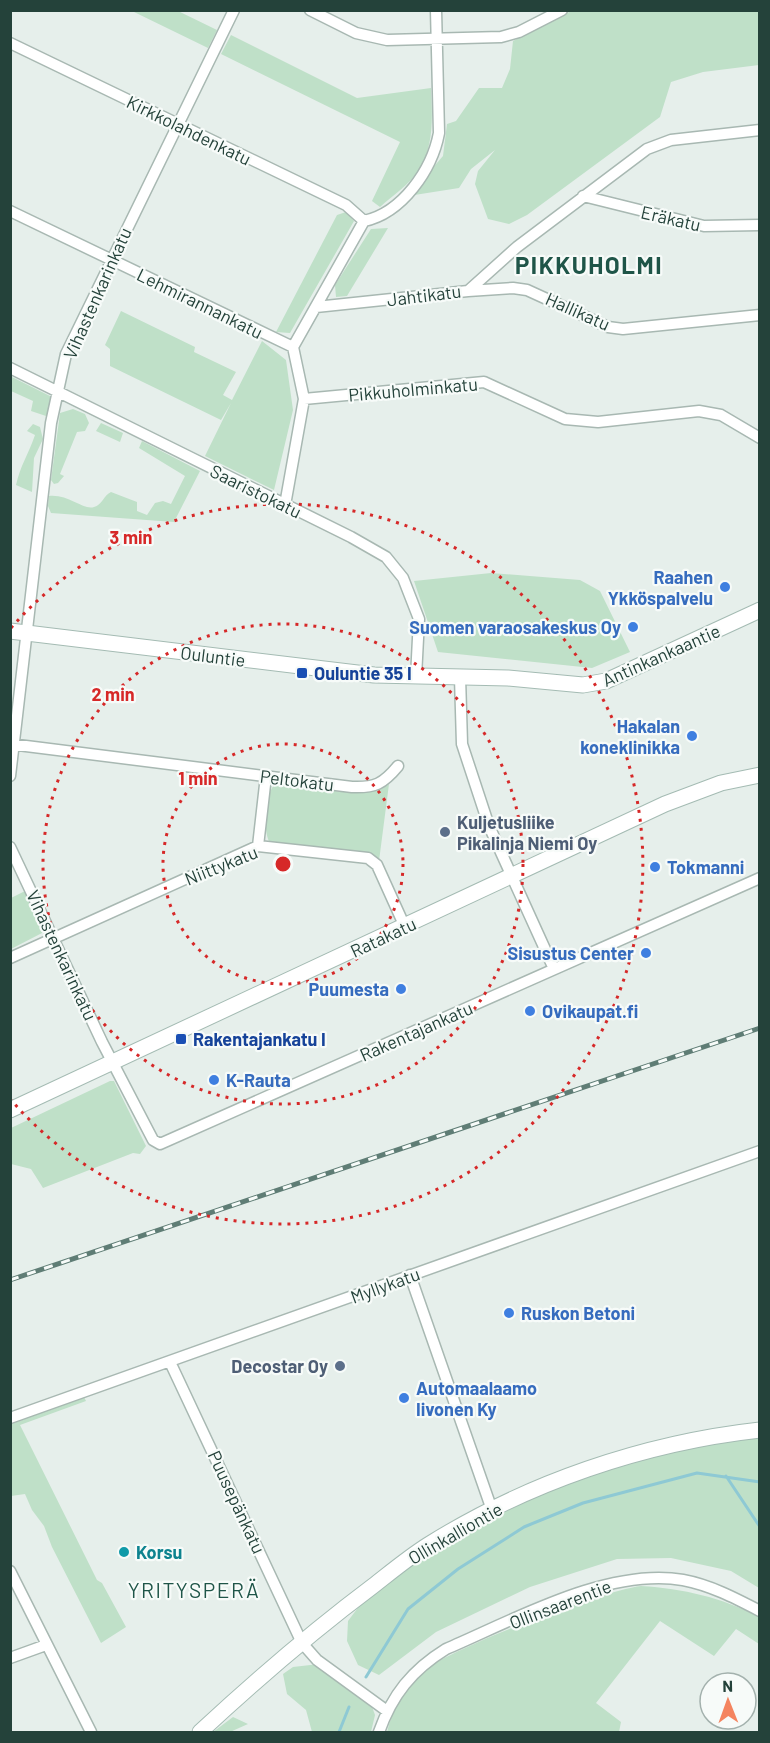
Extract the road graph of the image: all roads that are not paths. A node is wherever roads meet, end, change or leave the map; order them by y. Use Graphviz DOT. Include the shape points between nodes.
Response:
graph roads {
  1 [pos="234,10"];
  2 [pos="310,10"];
  3 [pos="436,10"];
  4 [pos="562,10"];
  5 [pos="436,39"];
  6 [pos="10,43"];
  7 [pos="177,125"];
  8 [pos="759,130"];
  9 [pos="583,196"];
  10 [pos="10,211"];
  11 [pos="364,221"];
  12 [pos="759,225"];
  13 [pos="111,260"];
  14 [pos="468,291"];
  15 [pos="316,308"];
  16 [pos="759,315"];
  17 [pos="293,347"];
  18 [pos="10,368"];
  19 [pos="59,392"];
  20 [pos="304,399"];
  21 [pos="759,438"];
  22 [pos="285,505"];
  23 [pos="759,610"];
  24 [pos="10,631"];
  25 [pos="28,633"];
  26 [pos="416,677"];
  27 [pos="460,677"];
  28 [pos="12,744"];
  29 [pos="398,766"];
  30 [pos="759,775"];
  31 [pos="10,776"];
  32 [pos="266,776"];
  33 [pos="258,846"];
  34 [pos="10,847"];
  35 [pos="511,877"];
  36 [pos="759,878"];
  37 [pos="405,927"];
  38 [pos="55,937"];
  39 [pos="10,958"];
  40 [pos="554,969"];
  41 [pos="113,1063"];
  42 [pos="10,1110"];
  43 [pos="759,1151"];
  44 [pos="410,1275"];
  45 [pos="170,1362"];
  46 [pos="10,1418"];
  47 [pos="759,1430"];
  48 [pos="492,1510"];
  49 [pos="10,1571"];
  50 [pos="759,1611"];
  51 [pos="302,1643"];
  52 [pos="46,1645"];
  53 [pos="10,1658"];
  54 [pos="387,1711"];
  55 [pos="91,1732"];
  56 [pos="200,1732"];
  57 [pos="379,1732"];
  1 -- 7 [label="street, Vihastenkarinkatu"];
  2 -- 5 [label="street" via="372,39"];
  3 -- 5 [label="street"];
  4 -- 5 [label="street" via="501,37"];
  5 -- 11 [label="street" via="439,133 435,152 423,177 381,217"];
  6 -- 7 [label="street, Kirkkolahdenkatu"];
  7 -- 11 [label="street, Kirkkolahdenkatu" via="346,205"];
  7 -- 13 [label="street, Vihastenkarinkatu"];
  8 -- 9 [label="street, Jahtikatu" via="660,142"];
  9 -- 12 [label="street, Eräkatu" via="704,226"];
  9 -- 14 [label="street, Jahtikatu"];
  10 -- 13 [label="street, Lehmirannankatu"];
  11 -- 15 [label="street"];
  13 -- 17 [label="street, Lehmirannankatu"];
  13 -- 19 [label="street, Vihastenkarinkatu" via="66,354"];
  14 -- 15 [label="street, Jahtikatu"];
  14 -- 16 [label="street, Hallikatu" via="527,290 608,327 623,329"];
  15 -- 17 [label="street"];
  17 -- 20 [label="street"];
  18 -- 19 [label="street, Saaristokatu"];
  19 -- 22 [label="street, Saaristokatu"];
  19 -- 25 [label="street, Vihastenkarinkatu" via="51,423"];
  20 -- 21 [label="street, Pikkuholminkatu" via="484,382 565,419 598,422 713,412"];
  20 -- 22 [label="street"];
  22 -- 26 [label="street, Saaristokatu" via="373,549 399,570 419,619"];
  23 -- 27 [label="street, Antinkankaantie" via="595,684"];
  24 -- 25 [label="street, Ouluntie"];
  25 -- 26 [label="street, Ouluntie"];
  25 -- 28 [label="street, Vihastenkarinkatu"];
  26 -- 27 [label="street, Antinkankaantie"];
  27 -- 35 [label="street" via="462,744 489,826"];
  28 -- 31 [label="street, Vihastenkarinkatu"];
  28 -- 32 [label="street, Peltokatu"];
  29 -- 32 [label="street, Peltokatu" via="382,783 366,787"];
  30 -- 35 [label="street, Ratakatu" via="691,793"];
  32 -- 33 [label="street"];
  33 -- 37 [label="street, Niittykatu" via="373,861"];
  33 -- 38 [label="street, Niittykatu"];
  34 -- 38 [label="street, Vihastenkarinkatu"];
  35 -- 37 [label="street, Ratakatu"];
  35 -- 40 [label="street"];
  36 -- 40 [label="street, Rakentajankatu"];
  37 -- 41 [label="street, Ratakatu"];
  38 -- 39 [label="street, Niittykatu"];
  38 -- 41 [label="street, Vihastenkarinkatu"];
  40 -- 41 [label="street, Rakentajankatu" via="165,1143 153,1140"];
  41 -- 42 [label="street, Ratakatu"];
  43 -- 44 [label="street, Myllykatu"];
  44 -- 45 [label="street, Myllykatu"];
  44 -- 48 [label="street"];
  45 -- 46 [label="street, Myllykatu"];
  45 -- 51 [label="street, Puusepänkatu"];
  47 -- 48 [label="street, Ollinkalliontie" via="642,1452 548,1482"];
  48 -- 51 [label="street, Ollinkalliontie" via="427,1545"];
  49 -- 52 [label="street"];
  50 -- 54 [label="street, Ollinsaarentie" via="729,1595 682,1580 639,1578 611,1583 446,1649 411,1676 395,1694"];
  51 -- 54 [label="street" via="317,1660"];
  51 -- 56 [label="street, Ollinkalliontie"];
  52 -- 53 [label="street"];
  52 -- 55 [label="street"];
  54 -- 57 [label="street, Ollinsaarentie"];
}
